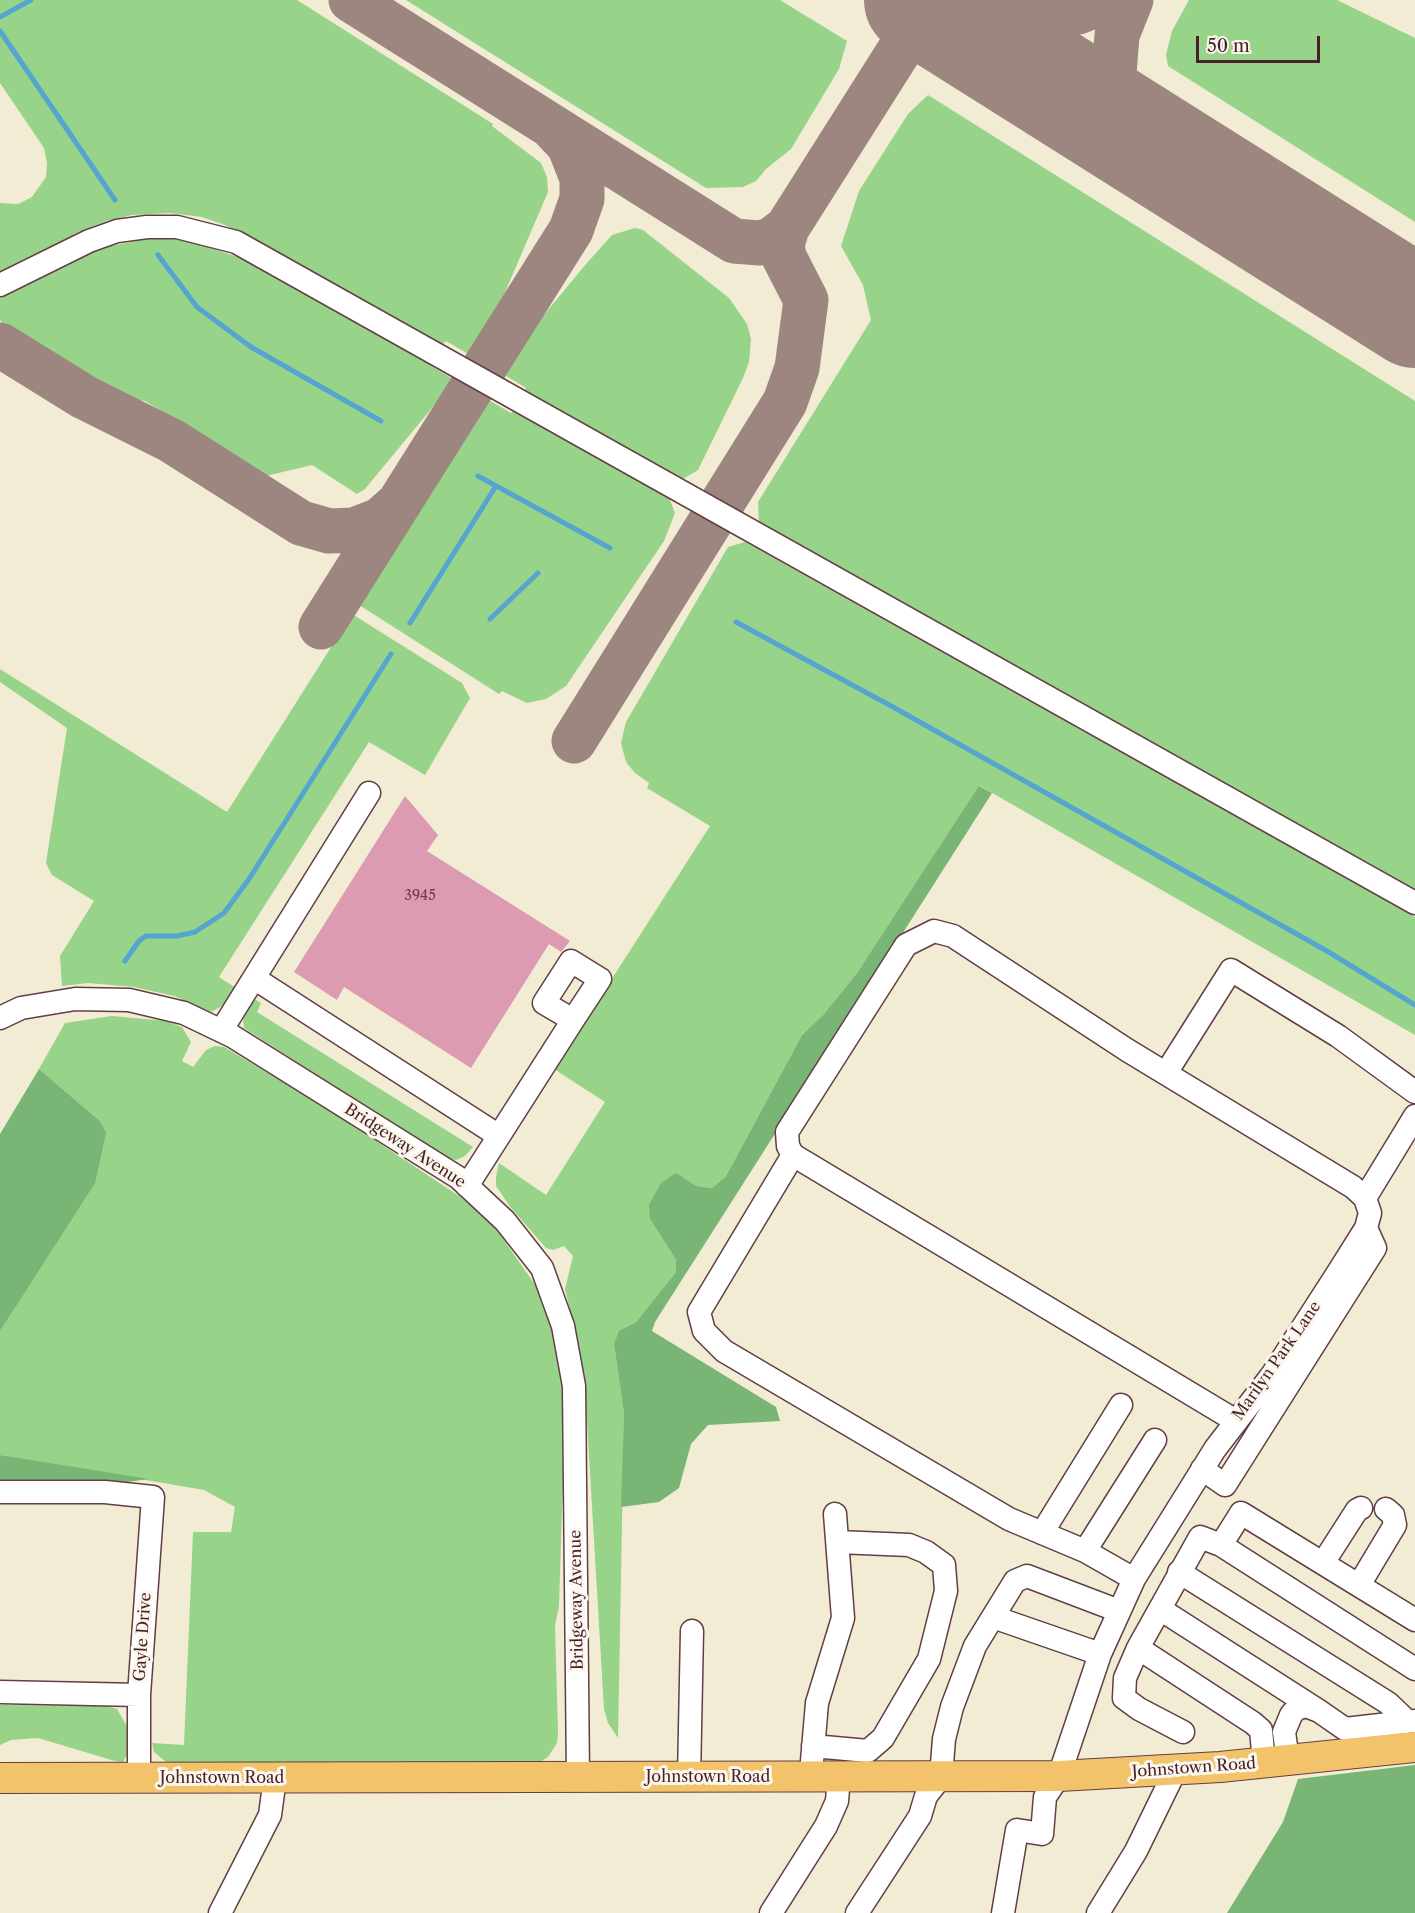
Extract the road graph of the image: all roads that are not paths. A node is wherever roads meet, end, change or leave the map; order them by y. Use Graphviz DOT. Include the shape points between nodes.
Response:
graph roads {
  1 [pos="0,285"];
  2 [pos="369,793"];
  3 [pos="1415,903"];
  4 [pos="254,978"];
  5 [pos="0,1018"];
  6 [pos="573,1020"];
  7 [pos="221,1031"];
  8 [pos="1166,1073"];
  9 [pos="1415,1092"];
  10 [pos="1415,1116"];
  11 [pos="499,1136"];
  12 [pos="793,1155"];
  13 [pos="467,1186"];
  14 [pos="1365,1198"];
  15 [pos="1366,1228"];
  16 [pos="1121,1405"];
  17 [pos="1236,1421"];
  18 [pos="1155,1440"];
  19 [pos="1202,1469"];
  20 [pos="0,1492"];
  21 [pos="1361,1508"];
  22 [pos="1386,1509"];
  23 [pos="835,1514"];
  24 [pos="1042,1533"];
  25 [pos="838,1542"];
  26 [pos="1221,1545"];
  27 [pos="1085,1551"];
  28 [pos="1323,1563"];
  29 [pos="1179,1572"];
  30 [pos="1134,1579"];
  31 [pos="1359,1585"];
  32 [pos="1160,1609"];
  33 [pos="1119,1611"];
  34 [pos="993,1617"];
  35 [pos="1415,1620"];
  36 [pos="692,1631"];
  37 [pos="1138,1648"];
  38 [pos="1100,1654"];
  39 [pos="1415,1669"];
  40 [pos="0,1692"];
  41 [pos="139,1695"];
  42 [pos="1319,1710"];
  43 [pos="1412,1730"];
  44 [pos="1183,1732"];
  45 [pos="813,1746"];
  46 [pos="1276,1761"];
  47 [pos="1176,1769"];
  48 [pos="846,1771"];
  49 [pos="1059,1776"];
  50 [pos="579,1777"];
  51 [pos="941,1777"];
  52 [pos="0,1778"];
  53 [pos="139,1778"];
  54 [pos="275,1778"];
  55 [pos="689,1778"];
  56 [pos="226,1911"];
  57 [pos="771,1913"];
  58 [pos="857,1913"];
  59 [pos="1004,1913"];
  60 [pos="1098,1913"];
  1 -- 3 [label="street" via="117,231 177,227 236,242"];
  2 -- 4 [label="street"];
  4 -- 7 [label="street"];
  4 -- 11 [label="street"];
  5 -- 7 [label="street, Bridgeway Avenue" via="21,1008 75,999 129,1000 183,1013"];
  6 -- 11 [label="street"];
  7 -- 13 [label="street, Bridgeway Avenue"];
  8 -- 9 [label="street" via="1231,970 1338,1036"];
  8 -- 12 [label="street" via="952,936 934,931 906,945 787,1132"];
  8 -- 14 [label="street"];
  10 -- 14 [label="street"];
  11 -- 13 [label="street"];
  12 -- 17 [label="street"];
  12 -- 24 [label="street" via="699,1312 704,1331 724,1351 1009,1519"];
  13 -- 50 [label="street, Bridgeway Avenue" via="505,1221 542,1268 565,1336 574,1386"];
  14 -- 15 [label="street" via="1370,1213"];
  15 -- 17 [label="street, Marilyn Park Lane" via="1272,1375"];
  15 -- 19 [label="street" via="1376,1248 1226,1485"];
  16 -- 24 [label="street"];
  17 -- 19 [label="street, Marilyn Park Lane"];
  18 -- 27 [label="street"];
  19 -- 30 [label="street, Marilyn Park Lane"];
  20 -- 41 [label="street, Gayle Drive" via="105,1492 153,1497"];
  21 -- 28 [label="street"];
  22 -- 31 [label="street" via="1393,1515 1395,1525"];
  23 -- 25 [label="street"];
  24 -- 27 [label="street"];
  25 -- 45 [label="street" via="843,1618 817,1703"];
  25 -- 48 [label="street" via="909,1545 926,1552 944,1565 946,1591 929,1659 883,1738"];
  26 -- 28 [label="street" via="1241,1513"];
  26 -- 29 [label="street" via="1200,1538"];
  26 -- 39 [label="street"];
  27 -- 30 [label="street"];
  28 -- 31 [label="street"];
  29 -- 32 [label="street"];
  29 -- 43 [label="street" via="1388,1703"];
  30 -- 33 [label="street, Marilyn Park Lane"];
  31 -- 35 [label="street"];
  32 -- 37 [label="street"];
  32 -- 42 [label="street"];
  33 -- 34 [label="street" via="1027,1576 1015,1581"];
  33 -- 38 [label="street, Marilyn Park Lane"];
  34 -- 38 [label="street"];
  34 -- 51 [label="street" via="975,1646 952,1707"];
  36 -- 55 [label="street"];
  37 -- 44 [label="street" via="1125,1678 1124,1698"];
  37 -- 46 [label="street" via="1253,1723 1261,1730"];
  38 -- 49 [label="street, Marilyn Park Lane"];
  40 -- 41 [label="street"];
  41 -- 53 [label="street, Gayle Drive"];
  42 -- 43 [label="street" via="1345,1729"];
  42 -- 46 [label="street" via="1306,1706 1296,1709"];
  43 -- 46 [label="main road, Johnstown Road"];
  45 -- 48 [label="street"];
  45 -- 48 [label="street"];
  46 -- 47 [label="main road, Johnstown Road"];
  47 -- 49 [label="main road, Johnstown Road"];
  47 -- 60 [label="street" via="1136,1851"];
  48 -- 51 [label="main road, Johnstown Road"];
  48 -- 55 [label="main road, Johnstown Road"];
  48 -- 57 [label="street" via="826,1826"];
  49 -- 51 [label="main road, Johnstown Road"];
  49 -- 59 [label="street, Marilyn Park Lane" via="1045,1797 1042,1834 1017,1830"];
  50 -- 54 [label="main road, Johnstown Road"];
  50 -- 55 [label="main road, Johnstown Road"];
  51 -- 58 [label="street"];
  52 -- 53 [label="main road, Johnstown Road"];
  53 -- 54 [label="main road, Johnstown Road"];
  54 -- 56 [label="street" via="270,1815"];
}
